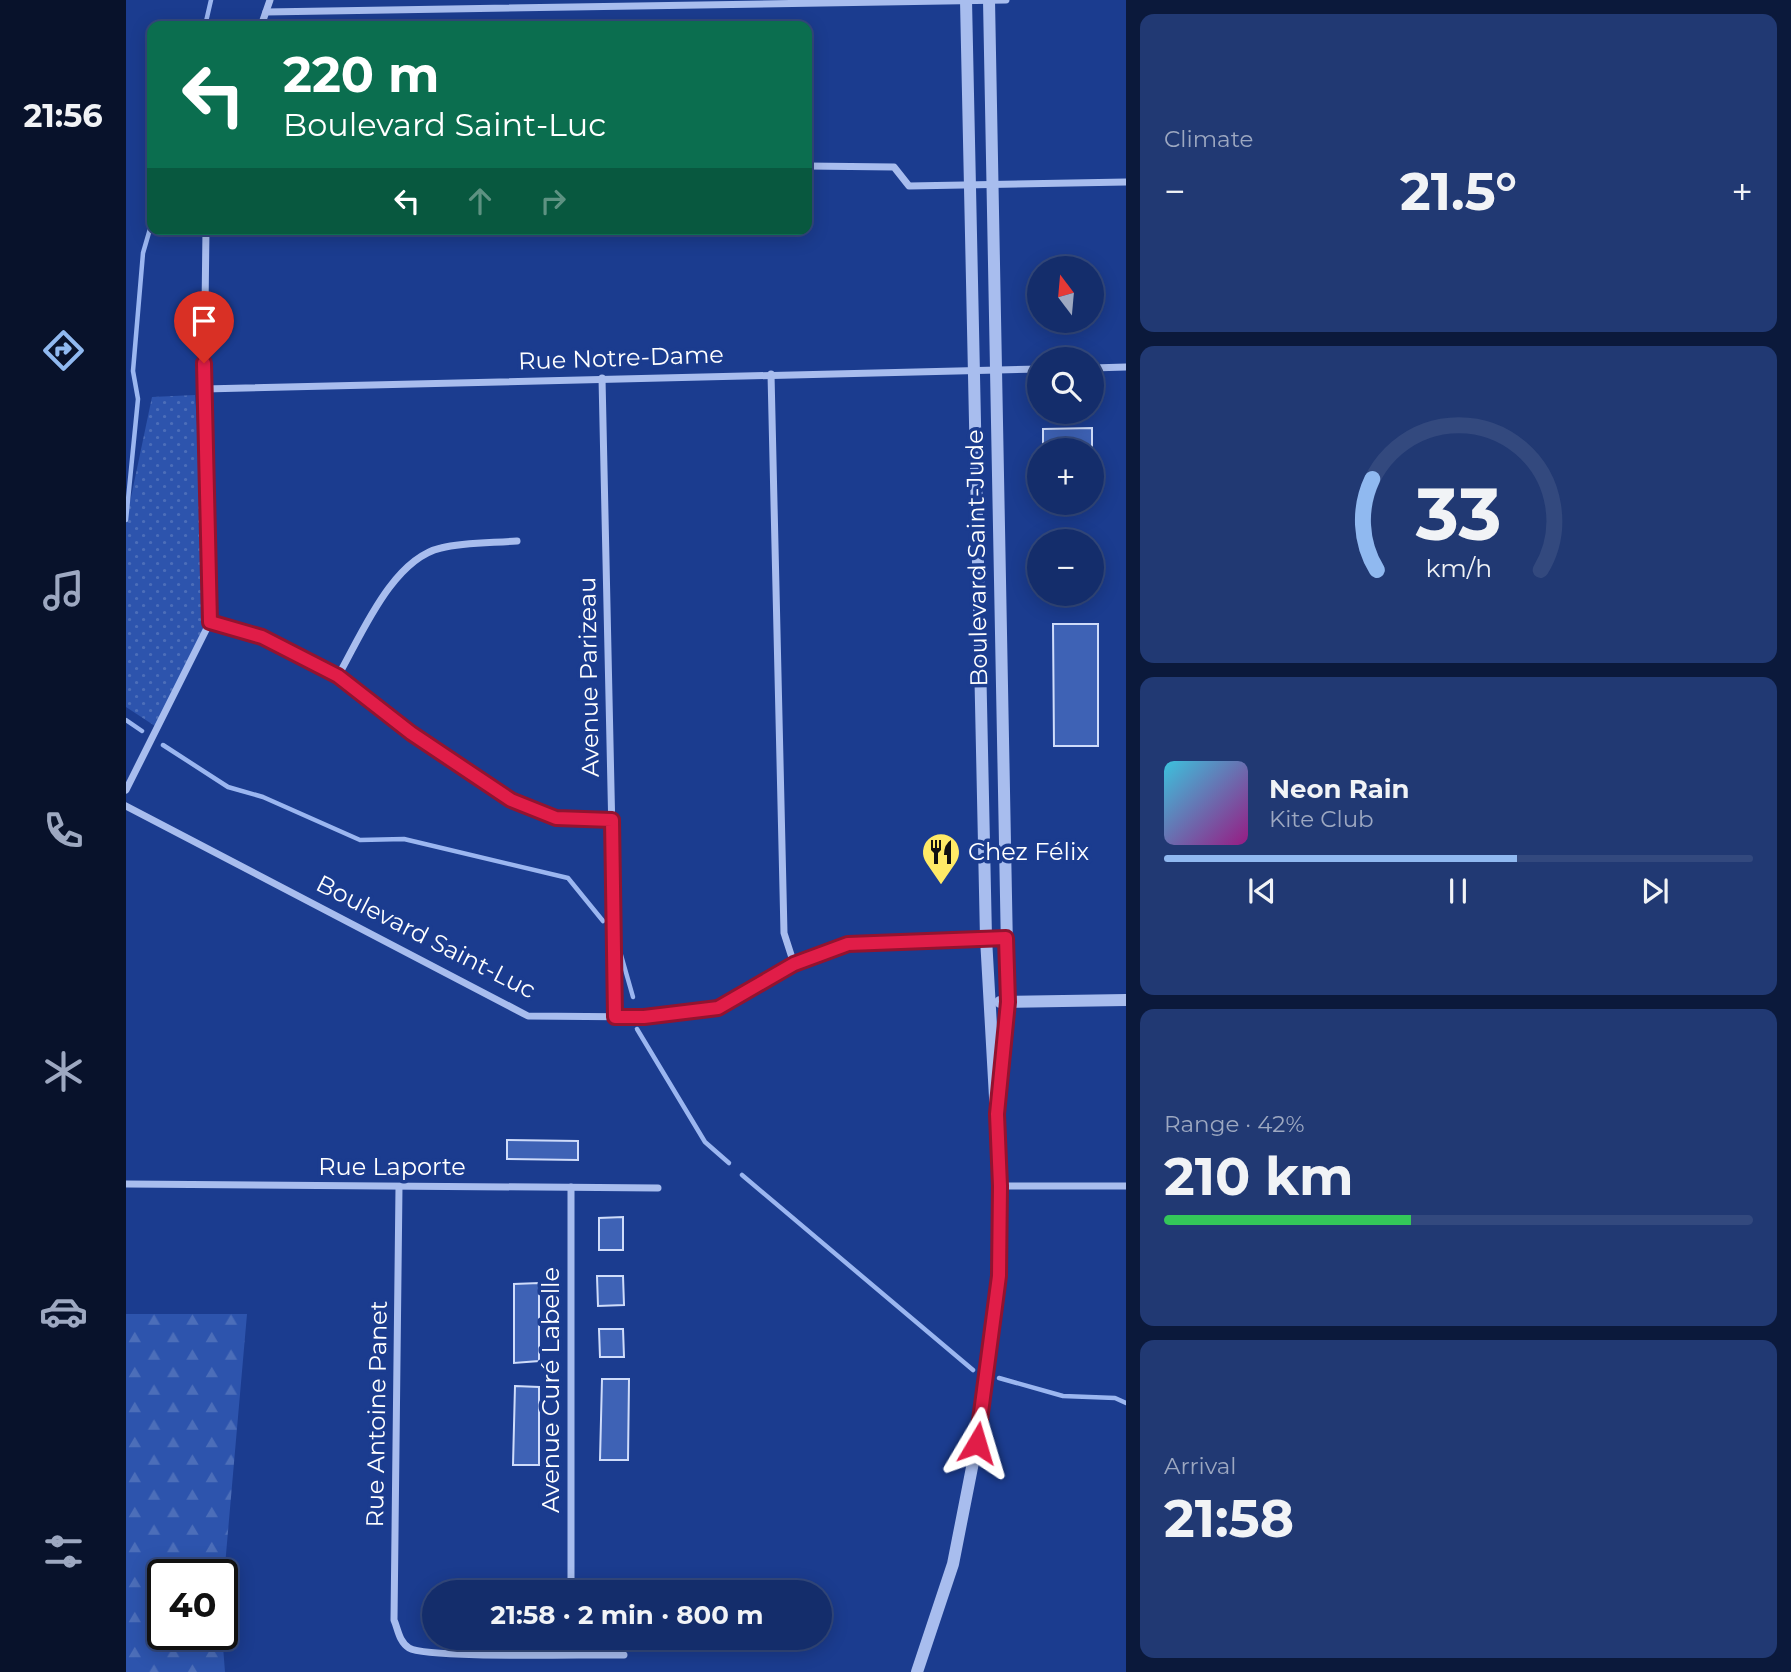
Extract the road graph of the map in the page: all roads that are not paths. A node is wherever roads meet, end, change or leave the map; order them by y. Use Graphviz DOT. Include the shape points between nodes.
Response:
graph roads {
  1 [pos="270,0"];
  2 [pos="966,0"];
  3 [pos="989,0"];
  4 [pos="1006,0"];
  5 [pos="266,12"];
  6 [pos="263,21"];
  7 [pos="812,166"];
  8 [pos="1126,182"];
  9 [pos="991,185"];
  10 [pos="971,186"];
  11 [pos="206,235"];
  12 [pos="1126,367"];
  13 [pos="1104,368"];
  14 [pos="1027,369"];
  15 [pos="994,370"];
  16 [pos="974,371"];
  17 [pos="771,374"];
  18 [pos="602,378"];
  19 [pos="204,389"];
  20 [pos="517,541"];
  21 [pos="210,622"];
  22 [pos="338,676"];
  23 [pos="126,790"];
  24 [pos="126,806"];
  25 [pos="612,820"];
  26 [pos="986,938"];
  27 [pos="1006,938"];
  28 [pos="794,964"];
  29 [pos="1126,1000"];
  30 [pos="1008,1002"];
  31 [pos="989,1003"];
  32 [pos="615,1017"];
  33 [pos="997,1114"];
  34 [pos="126,1184"];
  35 [pos="1000,1186"];
  36 [pos="1126,1186"];
  37 [pos="399,1187"];
  38 [pos="571,1188"];
  39 [pos="658,1188"];
  40 [pos="571,1580"];
  41 [pos="571,1650"];
  42 [pos="571,1654"];
  43 [pos="624,1655"];
  44 [pos="916,1672"];
  1 -- 5 [label="street"];
  2 -- 3 [label="street"];
  2 -- 5 [label="street"];
  2 -- 10 [label="street, Boulevard Saint-Jude"];
  3 -- 4 [label="street"];
  3 -- 9 [label="street, Boulevard Saint-Jude"];
  5 -- 6 [label="street"];
  7 -- 10 [label="street" via="894,167 909,186"];
  8 -- 9 [label="street"];
  9 -- 10 [label="street"];
  9 -- 15 [label="street, Boulevard Saint-Jude"];
  10 -- 16 [label="street, Boulevard Saint-Jude"];
  11 -- 19 [label="street"];
  12 -- 13 [label="street"];
  14 -- 15 [label="street, Rue Notre-Dame"];
  15 -- 16 [label="street, Rue Notre-Dame"];
  15 -- 27 [label="street, Boulevard Saint-Jude"];
  16 -- 17 [label="street, Rue Notre-Dame"];
  16 -- 26 [label="street, Boulevard Saint-Jude"];
  17 -- 18 [label="street, Rue Notre-Dame"];
  17 -- 28 [label="street" via="784,933"];
  18 -- 19 [label="street, Rue Notre-Dame"];
  18 -- 25 [label="street, Avenue Parizeau"];
  19 -- 21 [label="street"];
  20 -- 22 [label="street" via="440,548 417,558 394,580"];
  21 -- 22 [label="street" via="262,637"];
  21 -- 23 [label="street"];
  22 -- 25 [label="street" via="411,733 511,800 556,818"];
  24 -- 32 [label="street, Boulevard Saint-Luc" via="527,1016"];
  25 -- 32 [label="street, Avenue Parizeau"];
  26 -- 27 [label="street, Boulevard Saint-Luc"];
  26 -- 28 [label="street, Boulevard Saint-Luc" via="848,944"];
  26 -- 31 [label="street, Boulevard Saint-Jude"];
  27 -- 30 [label="street, Boulevard Saint-Jude"];
  28 -- 32 [label="street, Boulevard Saint-Luc" via="718,1008"];
  29 -- 30 [label="street"];
  30 -- 31 [label="street"];
  30 -- 33 [label="street, Boulevard Saint-Jude"];
  31 -- 33 [label="street, Boulevard Saint-Jude"];
  33 -- 35 [label="street, Boulevard Saint-Jude"];
  34 -- 37 [label="street, Rue Laporte"];
  35 -- 36 [label="street"];
  35 -- 44 [label="street, Boulevard Saint-Jude" via="999,1276 977,1443 953,1564"];
  37 -- 38 [label="street, Rue Laporte"];
  37 -- 42 [label="street, Rue Antoine Panet" via="394,1620 401,1641 410,1649 444,1653"];
  38 -- 39 [label="street, Rue Laporte"];
  38 -- 40 [label="street, Avenue Curé Labelle"];
  41 -- 42 [label="street"];
  42 -- 43 [label="street"];
}
